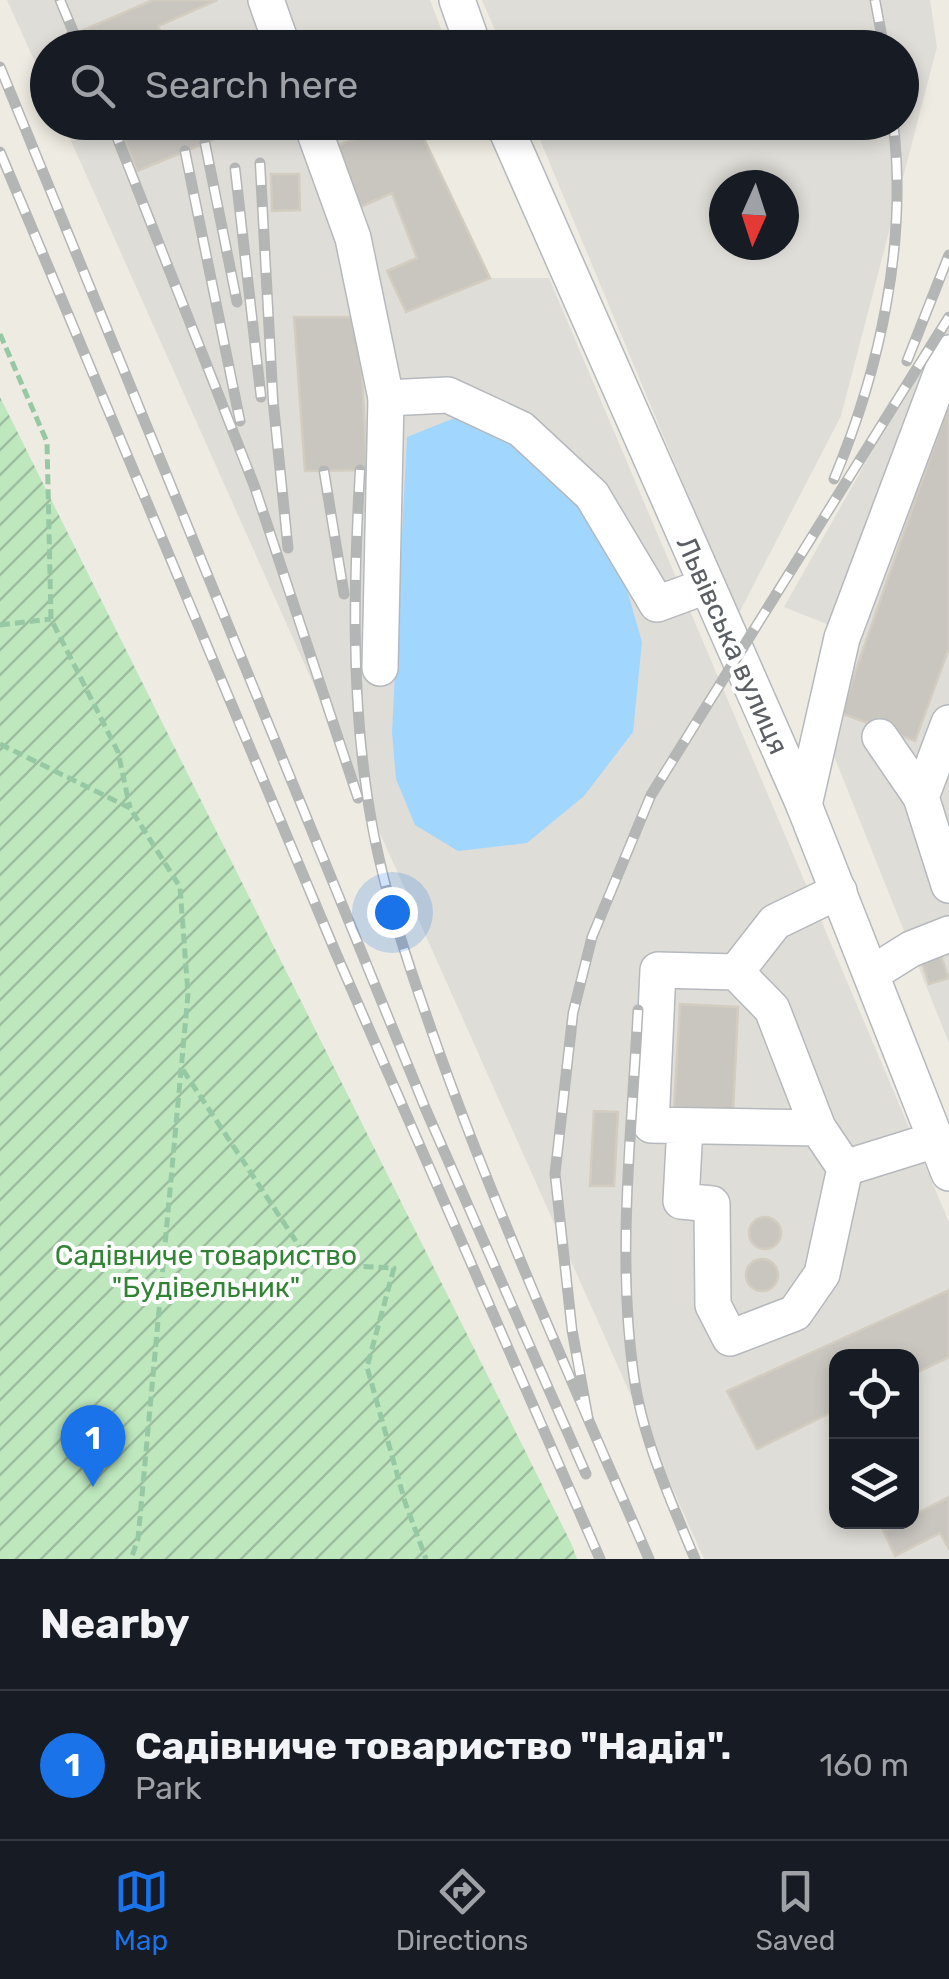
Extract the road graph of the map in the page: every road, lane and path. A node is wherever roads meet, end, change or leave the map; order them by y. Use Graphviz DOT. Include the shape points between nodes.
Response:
graph roads {
  1 [pos="266,0"];
  2 [pos="457,0"];
  3 [pos="277,30"];
  4 [pos="468,30"];
  5 [pos="318,140"];
  6 [pos="511,140"];
  7 [pos="0,334"];
  8 [pos="949,352"];
  9 [pos="386,398"];
  10 [pos="706,586"];
  11 [pos="51,618"];
  12 [pos="0,625"];
  13 [pos="380,668"];
  14 [pos="949,723"];
  15 [pos="880,738"];
  16 [pos="0,744"];
  17 [pos="921,797"];
  18 [pos="804,805"];
  19 [pos="130,808"];
  20 [pos="949,886"];
  21 [pos="839,891"];
  22 [pos="949,934"];
  23 [pos="736,972"];
  24 [pos="871,974"];
  25 [pos="181,1067"];
  26 [pos="686,1126"];
  27 [pos="818,1128"];
  28 [pos="934,1140"];
  29 [pos="844,1168"];
  30 [pos="949,1173"];
  31 [pos="131,1559"];
  32 [pos="426,1559"];
  1 -- 3 [label="street"];
  2 -- 4 [label="street"];
  5 -- 9 [label="street" via="354,238"];
  6 -- 10 [label="street, Львівська вулиця"];
  7 -- 11 [label="path" via="46,442"];
  8 -- 18 [label="street" via="842,638"];
  9 -- 10 [label="street" via="448,395 521,430 592,495 657,604"];
  9 -- 13 [label="street"];
  10 -- 18 [label="street, Львівська вулиця"];
  11 -- 12 [label="path"];
  11 -- 19 [label="path" via="118,752"];
  14 -- 17 [label="street"];
  15 -- 17 [label="street"];
  16 -- 19 [label="path"];
  17 -- 20 [label="street"];
  18 -- 21 [label="street, Львівська вулиця"];
  19 -- 25 [label="path" via="180,887 188,994"];
  21 -- 23 [label="street" via="775,922"];
  21 -- 24 [label="street, Львівська вулиця"];
  22 -- 24 [label="street"];
  23 -- 26 [label="street" via="658,970 650,1125"];
  23 -- 27 [label="street" via="772,1009"];
  24 -- 28 [label="street, Львівська вулиця"];
  25 -- 31 [label="path" via="138,1540"];
  25 -- 32 [label="path" via="311,1264 394,1268 367,1367"];
  26 -- 27 [label="street"];
  26 -- 29 [label="street" via="681,1201 712,1204 713,1305 730,1338 795,1313 822,1274"];
  27 -- 29 [label="street"];
  28 -- 29 [label="street"];
  28 -- 30 [label="street, Львівська вулиця"];
}
